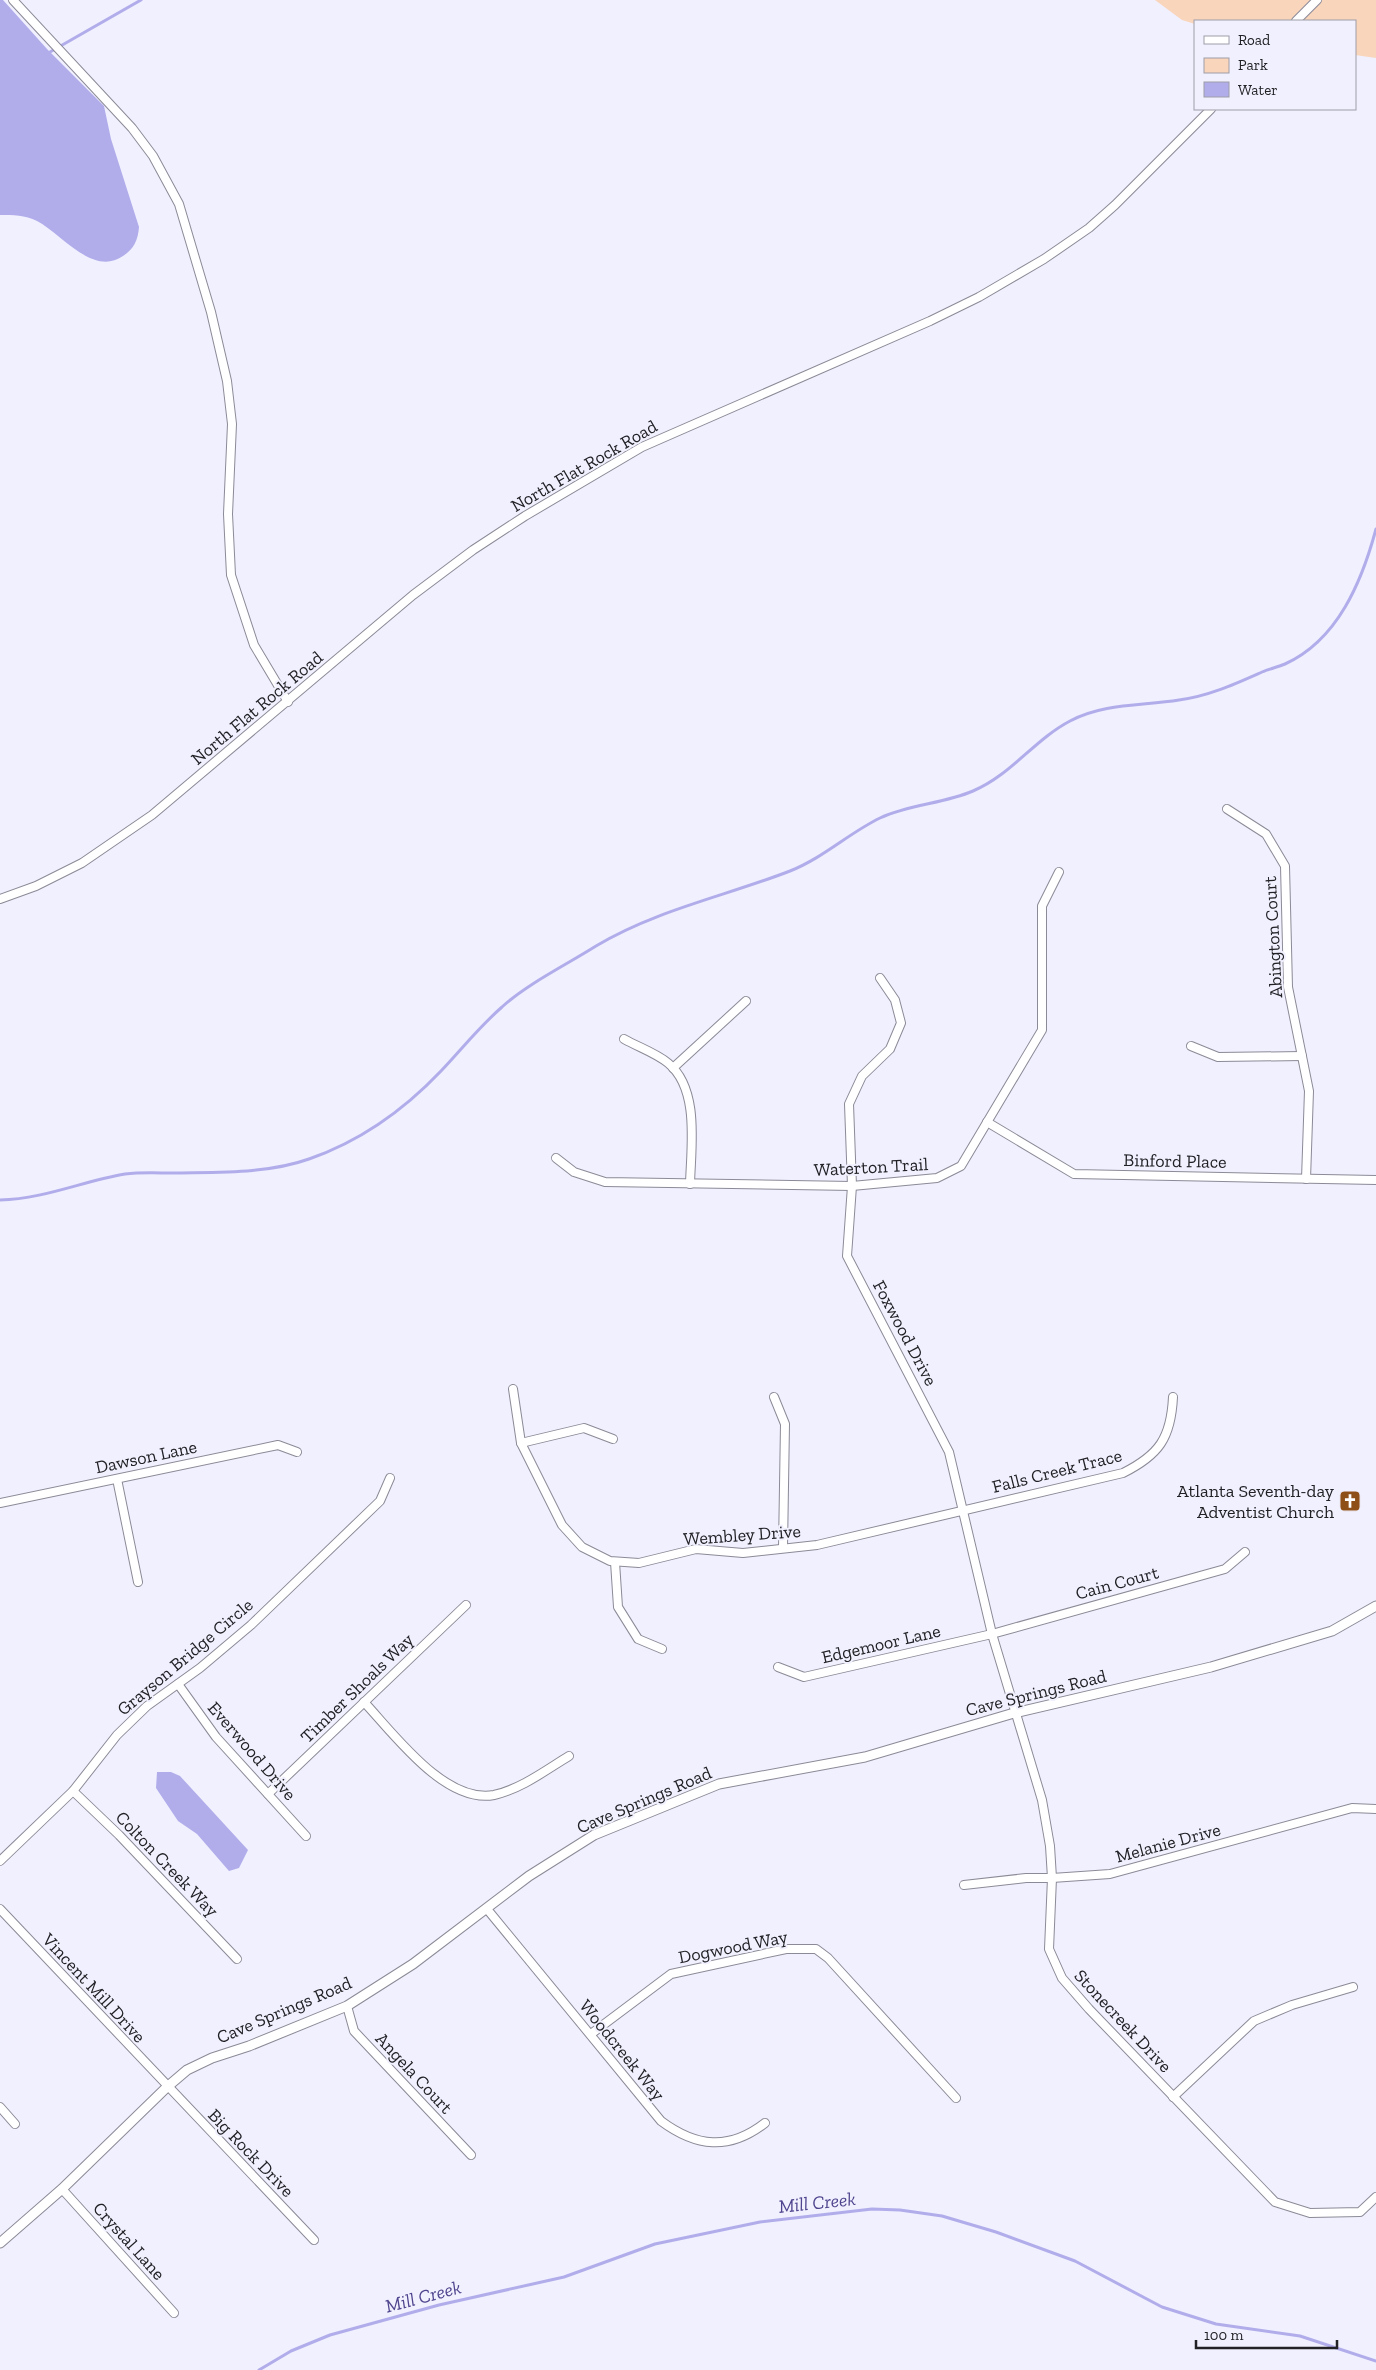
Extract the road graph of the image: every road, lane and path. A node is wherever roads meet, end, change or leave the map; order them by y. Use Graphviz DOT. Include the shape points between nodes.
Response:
graph roads {
  1 [pos="13,0"];
  2 [pos="1317,0"];
  3 [pos="1297,20"];
  4 [pos="1209,110"];
  5 [pos="288,702"];
  6 [pos="1226,809"];
  7 [pos="1059,872"];
  8 [pos="0,899"];
  9 [pos="880,978"];
  10 [pos="746,1001"];
  11 [pos="624,1039"];
  12 [pos="1191,1046"];
  13 [pos="1302,1056"];
  14 [pos="673,1068"];
  15 [pos="987,1122"];
  16 [pos="556,1158"];
  17 [pos="1306,1179"];
  18 [pos="1376,1180"];
  19 [pos="690,1184"];
  20 [pos="852,1186"];
  21 [pos="513,1389"];
  22 [pos="774,1397"];
  23 [pos="1174,1397"];
  24 [pos="613,1439"];
  25 [pos="521,1443"];
  26 [pos="297,1452"];
  27 [pos="390,1478"];
  28 [pos="117,1479"];
  29 [pos="0,1504"];
  30 [pos="961,1510"];
  31 [pos="783,1548"];
  32 [pos="1245,1552"];
  33 [pos="616,1562"];
  34 [pos="138,1582"];
  35 [pos="466,1605"];
  36 [pos="1376,1606"];
  37 [pos="992,1634"];
  38 [pos="662,1649"];
  39 [pos="778,1667"];
  40 [pos="178,1684"];
  41 [pos="364,1702"];
  42 [pos="1014,1713"];
  43 [pos="569,1756"];
  44 [pos="73,1791"];
  45 [pos="268,1794"];
  46 [pos="1376,1809"];
  47 [pos="306,1836"];
  48 [pos="0,1861"];
  49 [pos="1052,1878"];
  50 [pos="964,1885"];
  51 [pos="0,1909"];
  52 [pos="487,1909"];
  53 [pos="237,1959"];
  54 [pos="1353,1987"];
  55 [pos="347,2006"];
  56 [pos="592,2034"];
  57 [pos="167,2087"];
  58 [pos="1173,2097"];
  59 [pos="956,2098"];
  60 [pos="0,2108"];
  61 [pos="765,2123"];
  62 [pos="15,2124"];
  63 [pos="470,2154"];
  64 [pos="62,2189"];
  65 [pos="1376,2197"];
  66 [pos="314,2240"];
  67 [pos="0,2244"];
  68 [pos="174,2313"];
  1 -- 5 [label="street" via="132,128 179,204 211,312 227,381 232,424 228,514 231,575 254,645"];
  2 -- 3 [label="street"];
  4 -- 5 [label="street, North Flat Rock Road" via="1115,205 1089,228 1044,259 930,321 675,431 589,477 473,550 413,595"];
  5 -- 8 [label="street, North Flat Rock Road" via="127,833 36,886"];
  6 -- 13 [label="street, Abington Court" via="1266,834 1285,866 1288,987"];
  7 -- 15 [label="street, Waterton Trail" via="1042,906 1042,1030"];
  9 -- 20 [label="street, Foxwood Drive" via="895,1000 901,1023 890,1050 862,1076 849,1104"];
  10 -- 14 [label="street"];
  11 -- 14 [label="street"];
  12 -- 13 [label="street" via="1218,1057"];
  13 -- 17 [label="street, Abington Court" via="1309,1091"];
  14 -- 19 [label="street" via="683,1079 692,1118"];
  15 -- 17 [label="street, Binford Place" via="1074,1174"];
  15 -- 20 [label="street, Waterton Trail" via="961,1166 937,1178"];
  16 -- 19 [label="street, Waterton Trail" via="574,1172 605,1182"];
  17 -- 18 [label="street, Binford Place"];
  19 -- 20 [label="street, Waterton Trail"];
  20 -- 30 [label="street, Foxwood Drive" via="847,1256 949,1452"];
  21 -- 25 [label="street, Wembley Drive"];
  22 -- 31 [label="street" via="785,1424"];
  23 -- 30 [label="street, Falls Creek Trace" via="1172,1419 1158,1449 1145,1462 1123,1474"];
  24 -- 25 [label="street" via="584,1428"];
  25 -- 33 [label="street, Wembley Drive" via="562,1525 582,1547"];
  26 -- 28 [label="street, Dawson Lane" via="278,1445"];
  27 -- 40 [label="street, Grayson Bridge Circle" via="380,1501 251,1625"];
  28 -- 29 [label="street, Dawson Lane"];
  28 -- 34 [label="street"];
  30 -- 31 [label="street, Wembley Drive" via="817,1545"];
  30 -- 37 [label="street, Foxwood Drive"];
  31 -- 33 [label="street, Wembley Drive" via="742,1553 696,1549 639,1563"];
  32 -- 37 [label="street, Cain Court" via="1225,1569"];
  33 -- 38 [label="street" via="618,1607 638,1640"];
  35 -- 41 [label="street, Timber Shoals Way"];
  36 -- 42 [label="street, Cave Springs Road" via="1332,1631 1211,1667"];
  37 -- 39 [label="street, Edgemoor Lane" via="804,1677"];
  37 -- 42 [label="street, Foxwood Drive"];
  40 -- 44 [label="street, Grayson Bridge Circle" via="147,1706 117,1735"];
  40 -- 45 [label="street, Everwood Drive" via="216,1738"];
  41 -- 43 [label="street" via="434,1775 462,1792 492,1795 518,1787"];
  41 -- 45 [label="street, Timber Shoals Way"];
  42 -- 49 [label="street, Stonecreek Drive" via="1042,1800"];
  42 -- 52 [label="street, Cave Springs Road" via="865,1757 718,1784 594,1835 529,1876"];
  44 -- 48 [label="street, Grayson Bridge Circle"];
  44 -- 53 [label="street, Colton Creek Way" via="119,1834"];
  45 -- 47 [label="street, Everwood Drive"];
  46 -- 49 [label="street, Melanie Drive" via="1352,1808 1110,1874"];
  49 -- 50 [label="street, Melanie Drive"];
  49 -- 58 [label="street, Stonecreek Drive" via="1049,1949 1062,1978"];
  51 -- 57 [label="street, Vincent Mill Drive"];
  52 -- 55 [label="street, Cave Springs Road" via="413,1964"];
  52 -- 56 [label="street, Woodcreek Way"];
  54 -- 58 [label="street" via="1292,2004 1254,2021"];
  55 -- 57 [label="street, Cave Springs Road" via="212,2058 187,2070"];
  55 -- 63 [label="street, Angela Court" via="354,2031"];
  56 -- 59 [label="street, Dogwood Way" via="672,1974 786,1949 816,1949 828,1958"];
  56 -- 61 [label="street, Woodcreek Way" via="661,2121 679,2134 700,2142 723,2141 750,2135"];
  57 -- 64 [label="street, Cave Springs Road"];
  57 -- 66 [label="street, Big Rock Drive"];
  58 -- 65 [label="street, Stonecreek Drive" via="1275,2202 1310,2214 1360,2212"];
  60 -- 62 [label="street"];
  64 -- 67 [label="street, Cave Springs Road"];
  64 -- 68 [label="street, Crystal Lane"];
}
